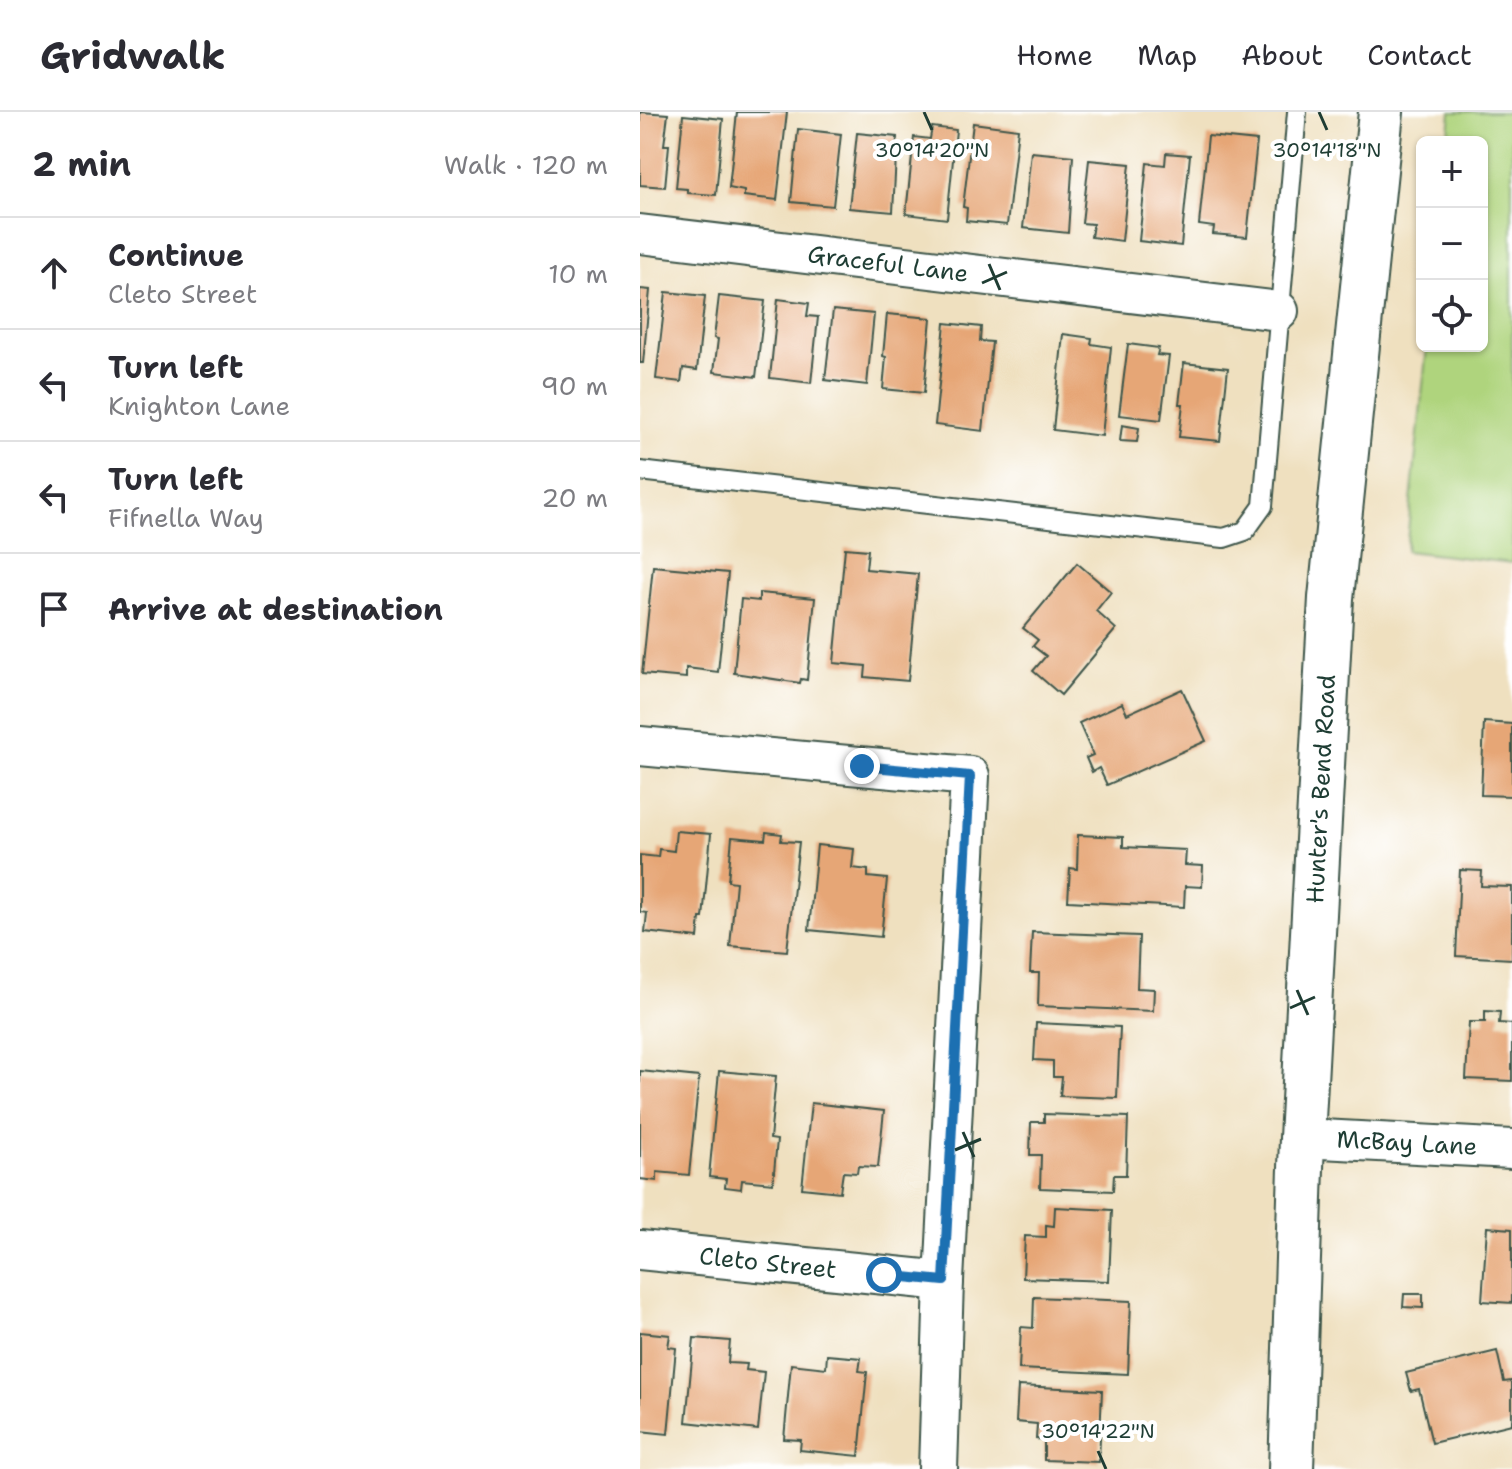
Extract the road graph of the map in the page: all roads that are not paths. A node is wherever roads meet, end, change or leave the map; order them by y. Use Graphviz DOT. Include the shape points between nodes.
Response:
graph roads {
  1 [pos="1297,112"];
  2 [pos="1381,112"];
  3 [pos="640,234"];
  4 [pos="1279,311"];
  5 [pos="640,471"];
  6 [pos="640,746"];
  7 [pos="1302,1138"];
  8 [pos="1512,1149"];
  9 [pos="640,1250"];
  10 [pos="944,1281"];
  11 [pos="938,1469"];
  12 [pos="1291,1469"];
  1 -- 4 [label="lane"];
  2 -- 7 [label="street, Hunter's Bend Road" via="1331,598"];
  3 -- 4 [label="street, Graceful Lane"];
  4 -- 5 [label="lane" via="1263,506 1245,531 1224,538"];
  6 -- 10 [label="street" via="970,776"];
  7 -- 8 [label="street, McBay Lane"];
  7 -- 12 [label="street, Hunter's Bend Road"];
  9 -- 10 [label="street, Cleto Street"];
  10 -- 11 [label="street"];
}
